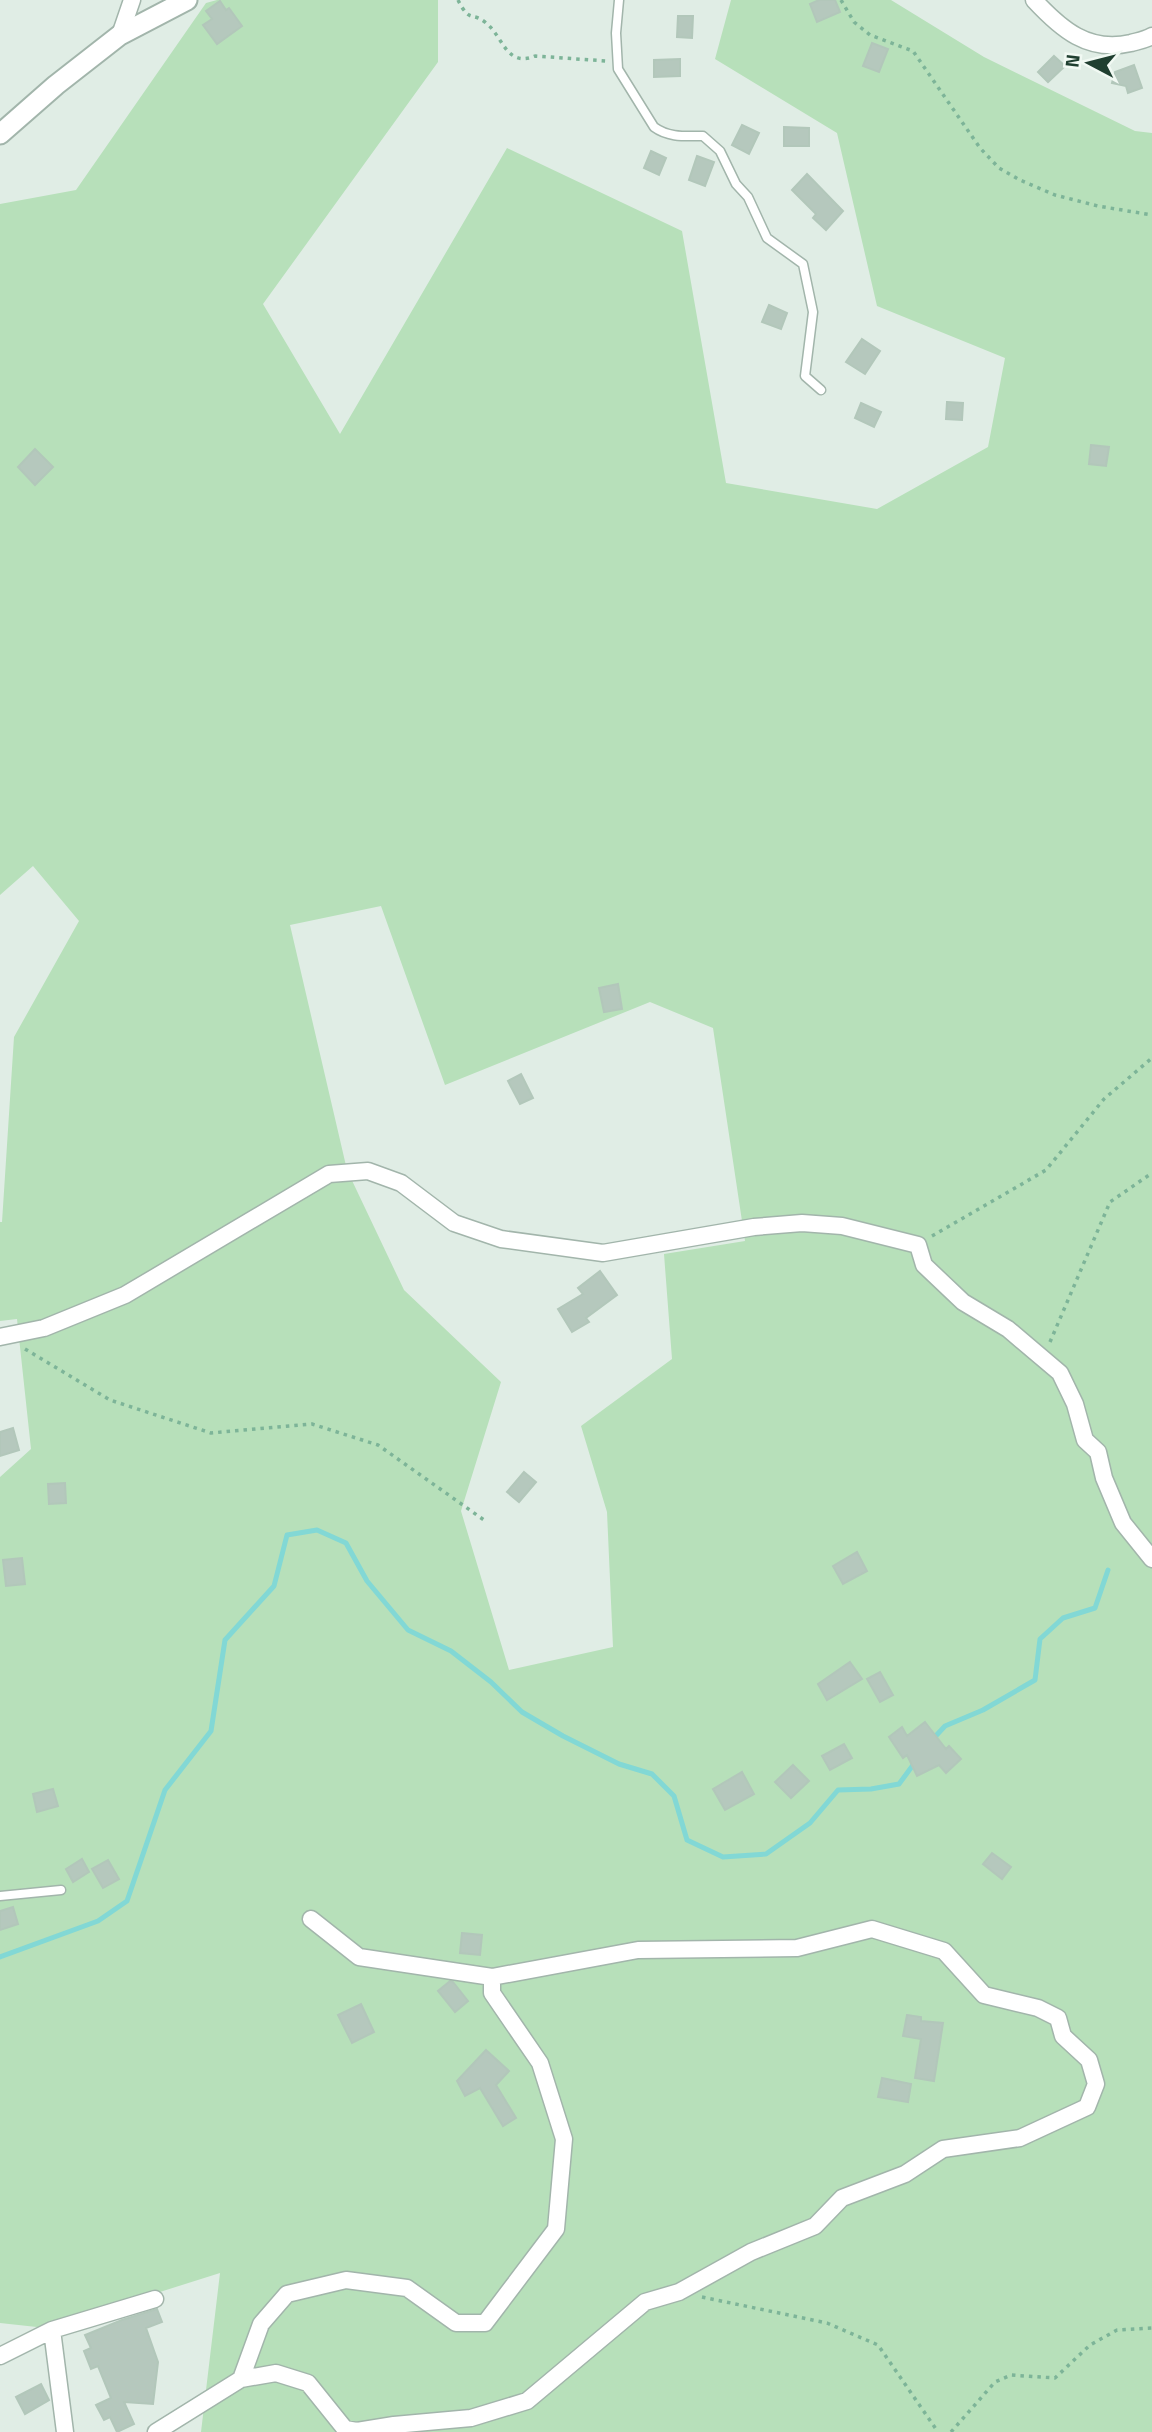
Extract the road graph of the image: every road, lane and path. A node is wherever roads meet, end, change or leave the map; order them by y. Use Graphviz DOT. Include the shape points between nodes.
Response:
graph roads {
  1 [pos="132,0"];
  2 [pos="187,0"];
  3 [pos="458,0"];
  4 [pos="619,0"];
  5 [pos="841,0"];
  6 [pos="1034,0"];
  7 [pos="120,35"];
  8 [pos="1152,36"];
  9 [pos="617,62"];
  10 [pos="0,134"];
  11 [pos="1152,215"];
  12 [pos="821,390"];
  13 [pos="1152,1058"];
  14 [pos="1152,1174"];
  15 [pos="918,1245"];
  16 [pos="3,1337"];
  17 [pos="1042,1360"];
  18 [pos="484,1520"];
  19 [pos="1152,1559"];
  20 [pos="61,1890"];
  21 [pos="0,1896"];
  22 [pos="311,1919"];
  23 [pos="492,1977"];
  24 [pos="679,2292"];
  25 [pos="155,2299"];
  26 [pos="1152,2328"];
  27 [pos="52,2330"];
  28 [pos="0,2356"];
  29 [pos="241,2379"];
  30 [pos="65,2432"];
  31 [pos="156,2432"];
  32 [pos="938,2432"];
  33 [pos="951,2432"];
  1 -- 7 [label="street"];
  2 -- 7 [label="street"];
  3 -- 9 [label="path" via="471,18 484,20 511,55 527,60 535,56"];
  4 -- 9 [label="lane"];
  5 -- 11 [label="path" via="854,22 870,35 913,51 999,168 1055,195"];
  6 -- 8 [label="street" via="1054,22 1080,39 1114,47"];
  7 -- 10 [label="street"];
  9 -- 12 [label="lane" via="654,127 672,136 704,136 720,151 767,237 803,264 813,312 805,376"];
  13 -- 15 [label="path" via="1104,1099 1046,1170"];
  14 -- 17 [label="path" via="1110,1202"];
  15 -- 16 [label="street" via="842,1226 802,1223 603,1253 501,1239 454,1223 401,1183 368,1171 329,1174 125,1295 44,1328"];
  15 -- 17 [label="street" via="924,1265 963,1301 1009,1329"];
  16 -- 18 [label="path" via="110,1400 211,1433 313,1424 378,1445"];
  17 -- 19 [label="street" via="1060,1373 1085,1440 1098,1452 1123,1522"];
  20 -- 21 [label="lane"];
  22 -- 23 [label="street" via="359,1957"];
  23 -- 24 [label="street" via="638,1950 797,1948 872,1929 944,1951 984,1995 1038,2008 1058,2018 1063,2036 1089,2060 1096,2084 1087,2107 1020,2138 943,2149 905,2174 842,2198 815,2226 751,2252"];
  23 -- 29 [label="street" via="492,1993 540,2063 564,2139 556,2229 485,2323 456,2323 407,2288 346,2280 287,2294 261,2324"];
  24 -- 29 [label="street" via="645,2302 527,2401 471,2418 345,2429 308,2384 276,2373"];
  24 -- 32 [label="path" via="827,2323 878,2345"];
  25 -- 27 [label="street"];
  26 -- 33 [label="path" via="1117,2330 1090,2344 1055,2378 1011,2375 995,2382"];
  27 -- 28 [label="street"];
  27 -- 30 [label="street"];
  29 -- 31 [label="street"];
}
